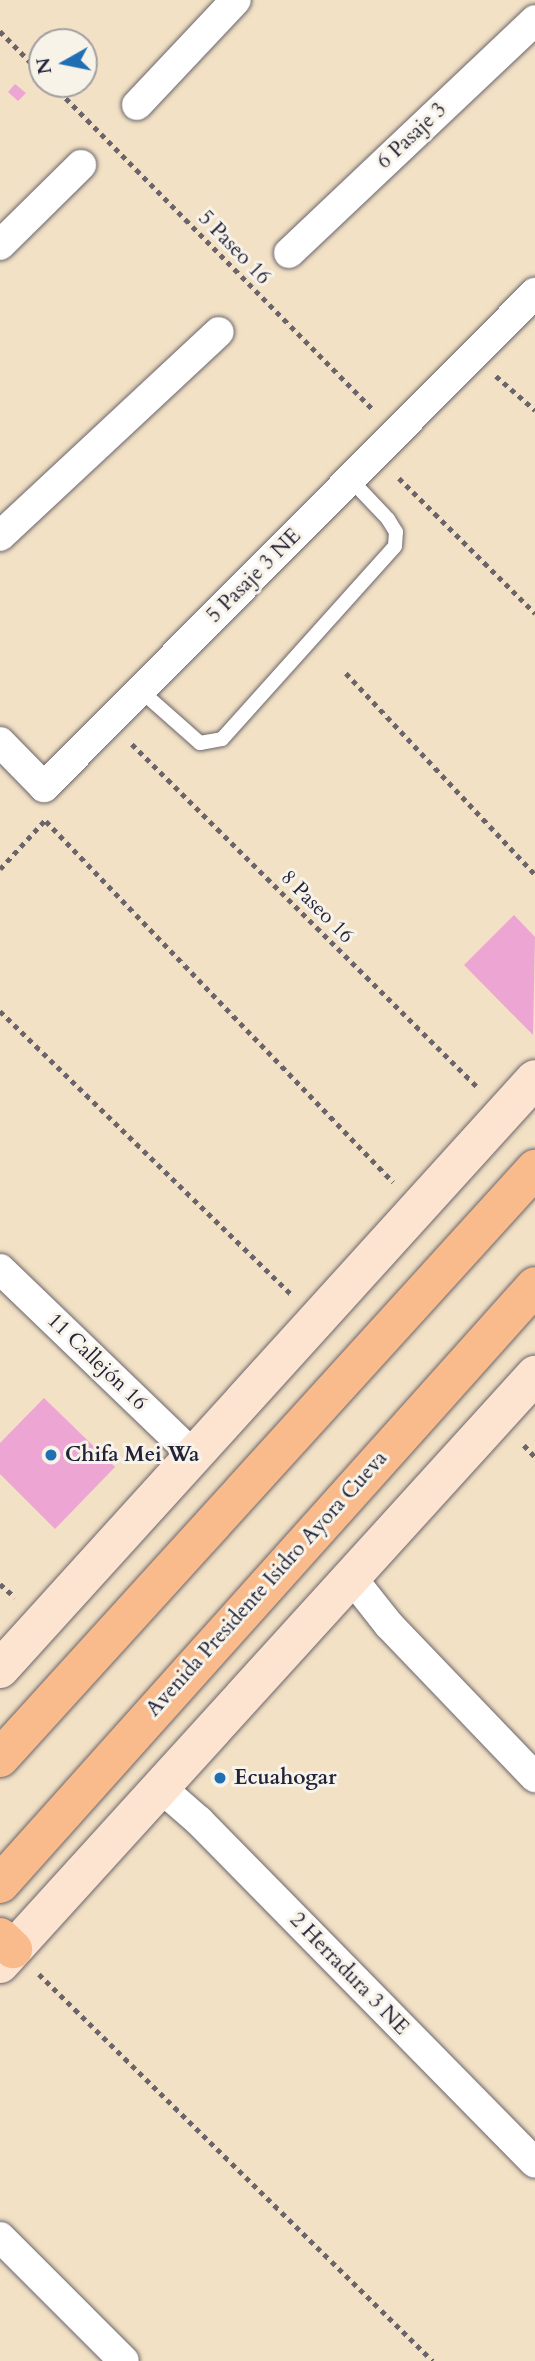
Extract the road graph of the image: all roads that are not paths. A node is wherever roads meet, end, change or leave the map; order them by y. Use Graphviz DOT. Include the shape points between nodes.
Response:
graph roads {
  1 [pos="236,0"];
  2 [pos="535,20"];
  3 [pos="137,105"];
  4 [pos="81,165"];
  5 [pos="0,245"];
  6 [pos="289,253"];
  7 [pos="535,293"];
  8 [pos="219,332"];
  9 [pos="350,479"];
  10 [pos="0,536"];
  11 [pos="140,690"];
  12 [pos="0,742"];
  13 [pos="535,1079"];
  14 [pos="535,1169"];
  15 [pos="0,1269"];
  16 [pos="535,1286"];
  17 [pos="535,1375"];
  18 [pos="193,1455"];
  19 [pos="351,1577"];
  20 [pos="0,1669"];
  21 [pos="0,1758"];
  22 [pos="535,1777"];
  23 [pos="160,1787"];
  24 [pos="0,1884"];
  25 [pos="4,1950"];
  26 [pos="535,2164"];
  27 [pos="0,2237"];
  28 [pos="124,2361"];
  1 -- 3 [label="street"];
  2 -- 6 [label="street, 6 Pasaje 3"];
  4 -- 5 [label="street"];
  7 -- 9 [label="street, 5 Pasaje 3 NE"];
  8 -- 10 [label="street"];
  9 -- 11 [label="street, 5 Pasaje 3 NE"];
  9 -- 11 [label="lane" via="388,519 396,532 395,546 222,739 200,743"];
  11 -- 12 [label="street, 5 Pasaje 3 NE" via="44,787"];
  13 -- 18 [label="main road"];
  14 -- 21 [label="main road"];
  15 -- 18 [label="street, 11 Callejón 16"];
  16 -- 24 [label="main road, Avenida Presidente Isidro Ayora Cueva"];
  17 -- 19 [label="main road"];
  18 -- 20 [label="main road"];
  19 -- 22 [label="street" via="389,1625"];
  19 -- 23 [label="main road"];
  23 -- 25 [label="main road"];
  23 -- 26 [label="street, 2 Herradura 3 NE" via="199,1821"];
  27 -- 28 [label="street"];
}
